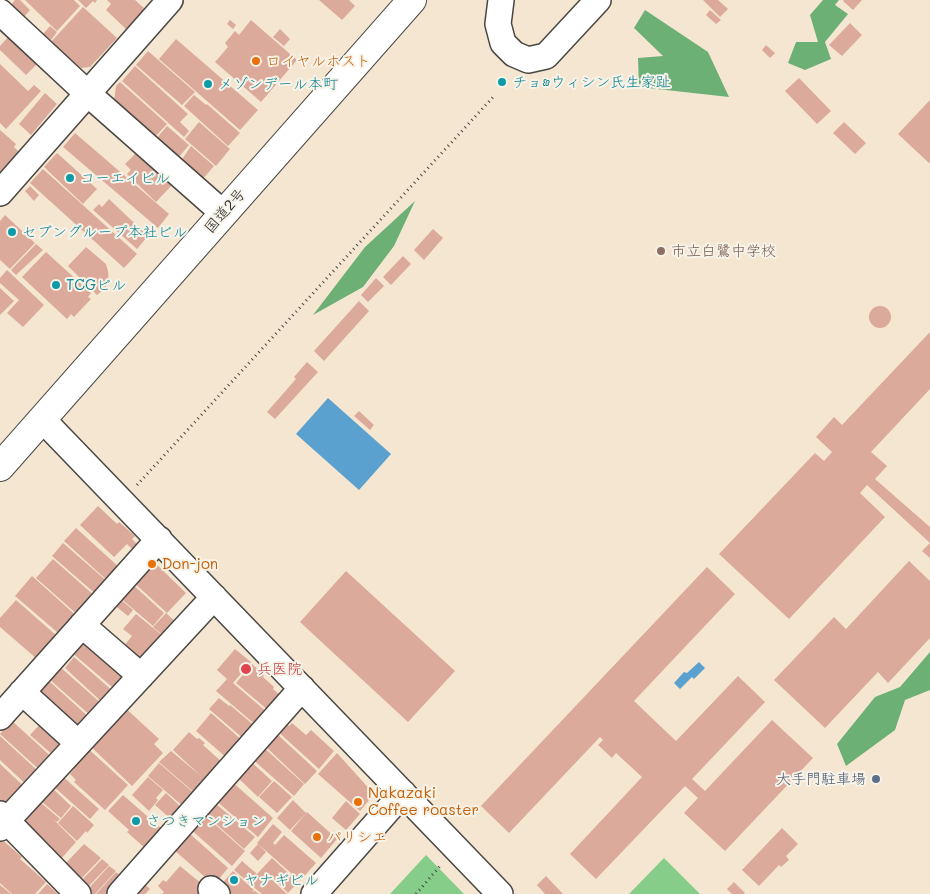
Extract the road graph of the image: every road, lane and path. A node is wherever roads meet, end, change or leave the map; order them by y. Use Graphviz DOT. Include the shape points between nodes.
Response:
graph roads {
  1 [pos="170,0"];
  2 [pos="412,0"];
  3 [pos="500,0"];
  4 [pos="598,0"];
  5 [pos="0,12"];
  6 [pos="87,93"];
  7 [pos="495,95"];
  8 [pos="0,193"];
  9 [pos="223,213"];
  10 [pos="42,419"];
  11 [pos="2,460"];
  12 [pos="122,502"];
  13 [pos="159,540"];
  14 [pos="214,597"];
  15 [pos="82,625"];
  16 [pos="141,676"];
  17 [pos="302,688"];
  18 [pos="22,692"];
  19 [pos="0,717"];
  20 [pos="78,743"];
  21 [pos="403,793"];
  22 [pos="2,821"];
  23 [pos="444,862"];
  24 [pos="78,894"];
  25 [pos="120,894"];
  26 [pos="314,894"];
  27 [pos="416,894"];
  28 [pos="500,894"];
  1 -- 6 [label="street"];
  2 -- 9 [label="highway, 国道2号"];
  3 -- 4 [label="street" via="498,24 503,43 514,54 528,60 546,56"];
  5 -- 6 [label="street"];
  6 -- 8 [label="street"];
  6 -- 9 [label="street"];
  7 -- 12 [label="path"];
  9 -- 10 [label="highway, 国道2号"];
  10 -- 11 [label="highway, 国道2号"];
  10 -- 12 [label="street"];
  12 -- 13 [label="street"];
  13 -- 14 [label="street"];
  13 -- 15 [label="street"];
  14 -- 16 [label="street"];
  14 -- 17 [label="street"];
  15 -- 16 [label="street"];
  15 -- 18 [label="street"];
  16 -- 20 [label="street"];
  17 -- 21 [label="street"];
  17 -- 25 [label="street"];
  18 -- 19 [label="street"];
  18 -- 20 [label="street"];
  20 -- 22 [label="street"];
  21 -- 26 [label="street"];
  21 -- 28 [label="street"];
  22 -- 24 [label="street"];
  23 -- 27 [label="path"];
}
